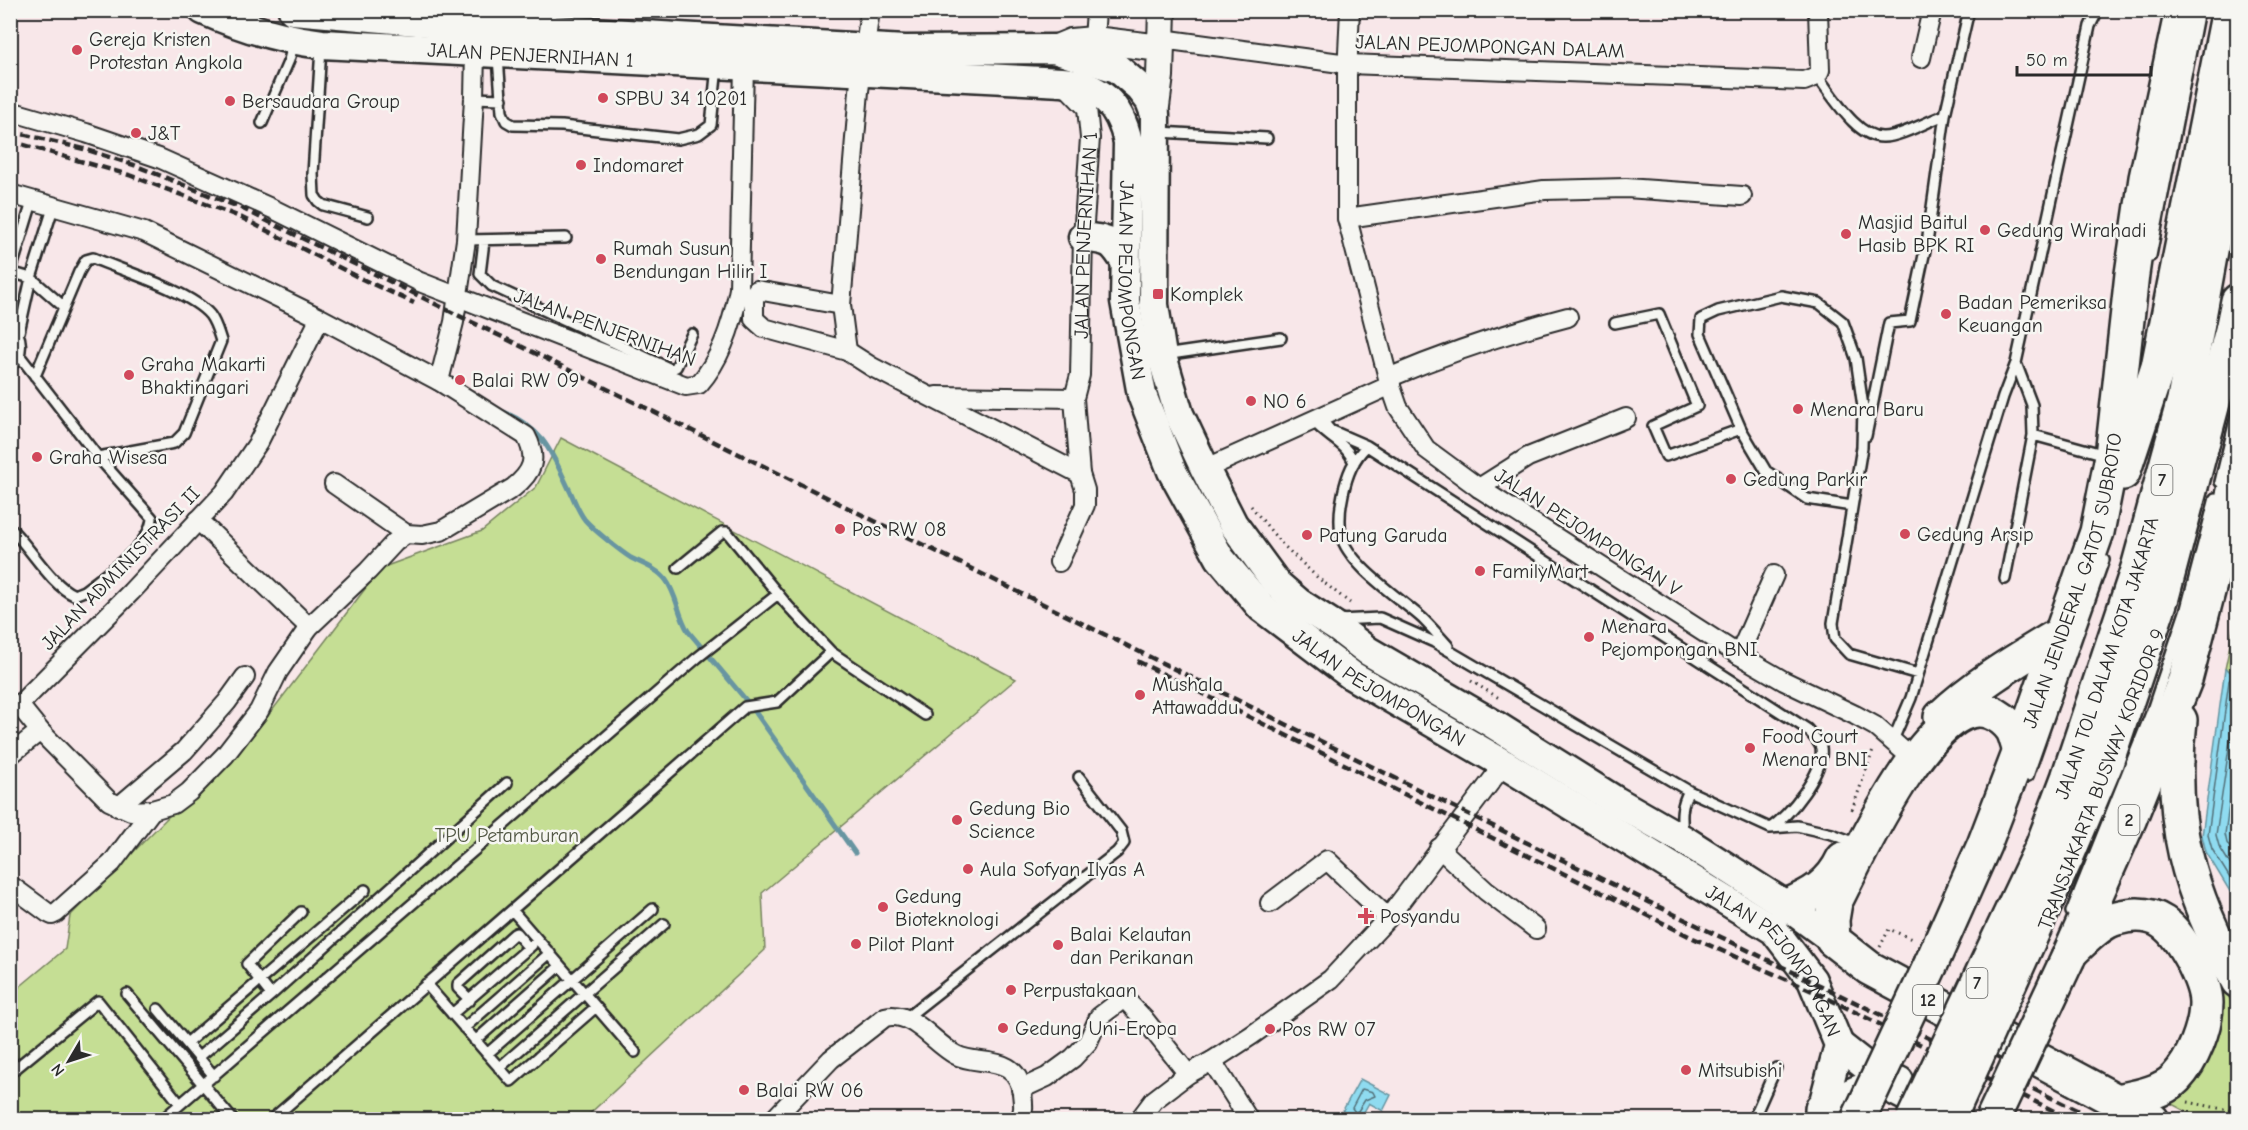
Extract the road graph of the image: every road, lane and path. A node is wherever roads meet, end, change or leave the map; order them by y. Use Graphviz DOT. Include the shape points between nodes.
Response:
graph roads {
  1 [pos="203,10"];
  2 [pos="293,10"];
  3 [pos="870,10"];
  4 [pos="1096,10"];
  5 [pos="1162,10"];
  6 [pos="1350,10"];
  7 [pos="1818,10"];
  8 [pos="1932,10"];
  9 [pos="1969,10"];
  10 [pos="2098,10"];
  11 [pos="2182,10"];
  12 [pos="2199,10"];
  13 [pos="2229,10"];
  14 [pos="319,12"];
  15 [pos="481,35"];
  16 [pos="294,40"];
  17 [pos="1094,40"];
  18 [pos="1162,43"];
  19 [pos="322,44"];
  20 [pos="1054,49"];
  21 [pos="1920,58"];
  22 [pos="864,59"];
  23 [pos="903,61"];
  24 [pos="731,64"];
  25 [pos="1348,64"];
  26 [pos="1817,76"];
  27 [pos="1062,82"];
  28 [pos="474,98"];
  29 [pos="502,99"];
  30 [pos="2238,101"];
  31 [pos="10,111"];
  32 [pos="1944,115"];
  33 [pos="262,123"];
  34 [pos="1124,123"];
  35 [pos="1156,123"];
  36 [pos="1267,138"];
  37 [pos="10,194"];
  38 [pos="1742,195"];
  39 [pos="33,199"];
  40 [pos="54,205"];
  41 [pos="368,217"];
  42 [pos="1347,218"];
  43 [pos="10,228"];
  44 [pos="22,231"];
  45 [pos="1083,237"];
  46 [pos="566,238"];
  47 [pos="475,241"];
  48 [pos="1126,263"];
  49 [pos="2149,270"];
  50 [pos="11,272"];
  51 [pos="32,278"];
  52 [pos="458,295"];
  53 [pos="2238,301"];
  54 [pos="841,305"];
  55 [pos="64,307"];
  56 [pos="1569,317"];
  57 [pos="320,318"];
  58 [pos="10,322"];
  59 [pos="1615,323"];
  60 [pos="19,332"];
  61 [pos="692,334"];
  62 [pos="1281,338"];
  63 [pos="847,351"];
  64 [pos="19,355"];
  65 [pos="1162,356"];
  66 [pos="2016,363"];
  67 [pos="10,367"];
  68 [pos="35,376"];
  69 [pos="439,381"];
  70 [pos="1389,382"];
  71 [pos="931,396"];
  72 [pos="1074,398"];
  73 [pos="2238,408"];
  74 [pos="2133,410"];
  75 [pos="1316,418"];
  76 [pos="1626,418"];
  77 [pos="1741,429"];
  78 [pos="2033,435"];
  79 [pos="1367,446"];
  80 [pos="98,457"];
  81 [pos="1354,463"];
  82 [pos="1205,469"];
  83 [pos="2120,470"];
  84 [pos="1080,474"];
  85 [pos="2238,476"];
  86 [pos="334,484"];
  87 [pos="1479,488"];
  88 [pos="1852,506"];
  89 [pos="198,520"];
  90 [pos="10,528"];
  91 [pos="406,534"];
  92 [pos="2102,541"];
  93 [pos="1059,562"];
  94 [pos="678,568"];
  95 [pos="1774,575"];
  96 [pos="2005,579"];
  97 [pos="778,594"];
  98 [pos="1326,620"];
  99 [pos="309,627"];
  100 [pos="2060,634"];
  101 [pos="831,652"];
  102 [pos="1456,655"];
  103 [pos="1739,656"];
  104 [pos="1918,674"];
  105 [pos="245,676"];
  106 [pos="2185,680"];
  107 [pos="15,708"];
  108 [pos="925,715"];
  109 [pos="40,731"];
  110 [pos="1905,750"];
  111 [pos="2020,751"];
  112 [pos="10,755"];
  113 [pos="1504,764"];
  114 [pos="1079,777"];
  115 [pos="507,783"];
  116 [pos="2022,789"];
  117 [pos="1689,791"];
  118 [pos="118,807"];
  119 [pos="152,810"];
  120 [pos="1770,828"];
  121 [pos="1683,840"];
  122 [pos="1858,844"];
  123 [pos="1439,848"];
  124 [pos="2054,852"];
  125 [pos="10,885"];
  126 [pos="365,890"];
  127 [pos="1270,903"];
  128 [pos="1787,906"];
  129 [pos="653,909"];
  130 [pos="512,910"];
  131 [pos="301,912"];
  132 [pos="1388,918"];
  133 [pos="664,924"];
  134 [pos="1536,929"];
  135 [pos="1889,929"];
  136 [pos="538,940"];
  137 [pos="1833,940"];
  138 [pos="2068,945"];
  139 [pos="530,948"];
  140 [pos="1878,952"];
  141 [pos="550,953"];
  142 [pos="560,966"];
  143 [pos="572,980"];
  144 [pos="259,981"];
  145 [pos="2238,981"];
  146 [pos="426,984"];
  147 [pos="127,994"];
  148 [pos="584,994"];
  149 [pos="271,995"];
  150 [pos="470,1000"];
  151 [pos="596,1007"];
  152 [pos="158,1009"];
  153 [pos="452,1014"];
  154 [pos="906,1018"];
  155 [pos="464,1028"];
  156 [pos="475,1041"];
  157 [pos="187,1043"];
  158 [pos="1839,1046"];
  159 [pos="635,1052"];
  160 [pos="487,1054"];
  161 [pos="199,1057"];
  162 [pos="1212,1061"];
  163 [pos="499,1068"];
  164 [pos="1776,1068"];
  165 [pos="10,1073"];
  166 [pos="1188,1074"];
  167 [pos="214,1076"];
  168 [pos="204,1085"];
  169 [pos="1021,1089"];
  170 [pos="2182,1100"];
  171 [pos="2117,1101"];
  172 [pos="180,1104"];
  173 [pos="2238,1112"];
  174 [pos="1819,1114"];
  175 [pos="783,1116"];
  176 [pos="162,1119"];
  177 [pos="233,1119"];
  178 [pos="271,1119"];
  179 [pos="1019,1119"];
  180 [pos="1139,1119"];
  181 [pos="1249,1119"];
  182 [pos="1753,1119"];
  183 [pos="1858,1119"];
  184 [pos="1913,1119"];
  185 [pos="1948,1119"];
  186 [pos="1954,1119"];
  187 [pos="1983,1119"];
  188 [pos="1992,1119"];
  189 [pos="2152,1119"];
  1 -- 16 [label="main road, JALAN PENJERNIHAN 1"];
  2 -- 14 [label="main road, JALAN PENJERNIHAN 1"];
  3 -- 22 [label="street"];
  4 -- 17 [label="street"];
  5 -- 18 [label="street, JALAN PEJOMPONGAN"];
  6 -- 25 [label="street, JALAN PEJOMPONGAN V"];
  7 -- 26 [label="street"];
  8 -- 21 [label="street"];
  9 -- 32 [label="lane"];
  10 -- 66 [label="lane" via="2090,26"];
  11 -- 83 [label="highway, JALAN JENDERAL GATOT SUBROTO" via="2146,178 2132,274"];
  12 -- 49 [label="lane"];
  13 -- 83 [label="highway" via="2158,368"];
  14 -- 15 [label="main road, JALAN PENJERNIHAN 1"];
  15 -- 19 [label="main road, JALAN PENJERNIHAN 1"];
  15 -- 22 [label="main road, JALAN PENJERNIHAN 1"];
  15 -- 24 [label="main road, JALAN PENJERNIHAN 1"];
  15 -- 28 [label="street"];
  15 -- 29 [label="lane"];
  16 -- 19 [label="main road, JALAN PENJERNIHAN 1"];
  16 -- 33 [label="lane"];
  17 -- 18 [label="street"];
  17 -- 20 [label="street" via="1071,42"];
  18 -- 25 [label="street, JALAN PEJOMPONGAN DALAM"];
  18 -- 35 [label="street, JALAN PEJOMPONGAN"];
  19 -- 41 [label="lane" via="314,195 323,205"];
  20 -- 23 [label="main road, JALAN PENJERNIHAN 1"];
  20 -- 35 [label="main road, JALAN PENJERNIHAN 1" via="1117,68 1131,78 1140,88"];
  22 -- 23 [label="main road, JALAN PENJERNIHAN 1"];
  22 -- 24 [label="main road, JALAN PENJERNIHAN 1"];
  22 -- 54 [label="street"];
  23 -- 27 [label="main road, JALAN PENJERNIHAN 1"];
  24 -- 29 [label="lane" via="711,124 699,134 678,139 562,126 513,125 502,112"];
  24 -- 52 [label="street, JALAN PENJERNIHAN" via="739,289 712,370 699,384 686,386"];
  25 -- 26 [label="street, JALAN PEJOMPONGAN DALAM" via="1804,81"];
  25 -- 42 [label="street, JALAN PEJOMPONGAN V"];
  26 -- 32 [label="lane" via="1852,121 1870,136 1884,138"];
  27 -- 34 [label="main road, JALAN PENJERNIHAN 1" via="1075,83 1103,96"];
  27 -- 45 [label="street, JALAN PENJERNIHAN 1" via="1087,108 1090,122"];
  28 -- 29 [label="lane"];
  28 -- 47 [label="street"];
  30 -- 124 [label="highway, JALAN TOL DALAM KOTA JAKARTA / 7" via="2184,400 2138,568 2068,778"];
  31 -- 52 [label="street, JALAN PENJERNIHAN" via="159,158 420,282"];
  32 -- 88 [label="lane" via="1928,236 1910,321 1889,323"];
  34 -- 48 [label="main road, JALAN PEJOMPONGAN" via="1129,160"];
  35 -- 36 [label="lane"];
  35 -- 65 [label="main road, JALAN PEJOMPONGAN" via="1154,304"];
  37 -- 39 [label="street"];
  38 -- 42 [label="street" via="1626,188 1544,190"];
  39 -- 40 [label="street"];
  39 -- 44 [label="lane"];
  40 -- 51 [label="lane"];
  40 -- 57 [label="street" via="144,232"];
  42 -- 70 [label="street, JALAN PEJOMPONGAN V"];
  43 -- 44 [label="lane"];
  44 -- 50 [label="lane"];
  45 -- 48 [label="main road" via="1109,241"];
  45 -- 72 [label="street, JALAN PENJERNIHAN 1" via="1080,375"];
  46 -- 47 [label="lane"];
  47 -- 52 [label="street"];
  47 -- 61 [label="lane" via="480,274 492,286 671,369 680,362"];
  48 -- 113 [label="main road, JALAN PEJOMPONGAN" via="1125,301 1142,395 1172,471 1220,558 1261,607 1333,662"];
  50 -- 51 [label="lane"];
  51 -- 55 [label="lane"];
  51 -- 60 [label="lane"];
  52 -- 69 [label="street"];
  53 -- 124 [label="highway, JALAN TOL DALAM KOTA JAKARTA / 7" via="2162,597 2106,763"];
  54 -- 63 [label="street"];
  54 -- 63 [label="street" via="757,290 754,319 764,328"];
  55 -- 68 [label="lane"];
  55 -- 80 [label="lane" via="86,260 93,258 182,295 209,314 221,341 179,440"];
  56 -- 70 [label="street" via="1439,356"];
  57 -- 69 [label="street"];
  57 -- 89 [label="street, JALAN ADMINISTRASI II" via="258,443 224,493"];
  58 -- 60 [label="lane"];
  59 -- 77 [label="lane" via="1659,314 1697,406 1653,426 1666,456"];
  60 -- 64 [label="lane"];
  62 -- 65 [label="lane"];
  63 -- 71 [label="street"];
  64 -- 67 [label="lane"];
  64 -- 68 [label="lane"];
  65 -- 82 [label="main road, JALAN PEJOMPONGAN" via="1179,414"];
  66 -- 78 [label="lane" via="2032,405"];
  66 -- 104 [label="lane"];
  68 -- 80 [label="lane"];
  69 -- 91 [label="street" via="526,436 534,457 523,480 513,488 441,531"];
  70 -- 75 [label="street"];
  70 -- 87 [label="street, JALAN PEJOMPONGAN V" via="1398,407 1426,449"];
  71 -- 72 [label="street"];
  71 -- 84 [label="street"];
  72 -- 84 [label="street, JALAN PENJERNIHAN 1"];
  73 -- 138 [label="lane, TRANSJAKARTA BUSWAY KORIDOR 9" via="2175,640"];
  74 -- 83 [label="lane"];
  75 -- 79 [label="lane" via="1330,430"];
  75 -- 81 [label="lane" via="1324,433 1345,447"];
  75 -- 82 [label="street"];
  76 -- 87 [label="street" via="1528,457"];
  77 -- 88 [label="lane" via="1766,471 1807,499"];
  77 -- 88 [label="lane" via="1700,334 1701,320 1718,311 1781,296 1818,303 1843,322 1856,358 1863,407 1862,447"];
  78 -- 83 [label="lane"];
  78 -- 96 [label="lane"];
  79 -- 81 [label="lane"];
  79 -- 120 [label="lane" via="1807,729 1821,750 1817,769 1797,803"];
  80 -- 90 [label="lane" via="152,518 151,528 143,543 84,591 74,595 63,591"];
  81 -- 102 [label="lane" via="1340,510 1341,536 1347,549"];
  82 -- 98 [label="main road, JALAN PEJOMPONGAN" via="1233,524 1277,584"];
  83 -- 92 [label="highway, JALAN JENDERAL GATOT SUBROTO"];
  84 -- 93 [label="street" via="1085,505"];
  85 -- 106 [label="highway, 2"];
  86 -- 91 [label="street"];
  87 -- 103 [label="street, JALAN PEJOMPONGAN V"];
  88 -- 104 [label="lane" via="1833,623 1835,639 1849,654"];
  89 -- 99 [label="street"];
  89 -- 107 [label="street, JALAN ADMINISTRASI II"];
  91 -- 99 [label="street"];
  92 -- 100 [label="highway, JALAN JENDERAL GATOT SUBROTO"];
  92 -- 116 [label="lane" via="2097,584"];
  94 -- 97 [label="lane" via="724,531"];
  95 -- 103 [label="street"];
  97 -- 101 [label="lane"];
  97 -- 167 [label="lane" via="697,658"];
  98 -- 102 [label="lane" via="1380,618"];
  98 -- 121 [label="main road, JALAN PEJOMPONGAN" via="1368,651"];
  99 -- 119 [label="street" via="278,672 259,711 225,755 189,792 173,804"];
  100 -- 110 [label="highway" via="1997,672"];
  100 -- 111 [label="highway, JALAN JENDERAL GATOT SUBROTO"];
  101 -- 108 [label="lane"];
  101 -- 130 [label="lane" via="779,700 745,707"];
  102 -- 117 [label="lane"];
  103 -- 110 [label="street, JALAN PEJOMPONGAN V" via="1856,715"];
  104 -- 110 [label="lane" via="1909,704"];
  105 -- 118 [label="street" via="184,751"];
  106 -- 138 [label="highway, 2" via="2130,818"];
  106 -- 145 [label="highway" via="2175,784 2181,841 2205,917"];
  107 -- 109 [label="street, JALAN ADMINISTRASI II"];
  109 -- 112 [label="street"];
  109 -- 118 [label="street, JALAN ADMINISTRASI II"];
  110 -- 111 [label="highway" via="1970,710 1983,710 2012,728"];
  110 -- 122 [label="highway"];
  111 -- 183 [label="highway, JALAN JENDERAL GATOT SUBROTO, bridge" via="1984,845"];
  113 -- 123 [label="street"];
  113 -- 158 [label="main road, JALAN PEJOMPONGAN" via="1774,930 1812,980"];
  114 -- 154 [label="lane" via="1121,831 1124,843"];
  115 -- 149 [label="lane"];
  117 -- 120 [label="lane"];
  117 -- 121 [label="lane" via="1681,816"];
  118 -- 119 [label="street"];
  119 -- 125 [label="street" via="112,863 56,913 48,913"];
  120 -- 122 [label="lane" via="1797,826"];
  121 -- 128 [label="main road, JALAN PEJOMPONGAN"];
  122 -- 128 [label="highway" via="1824,887"];
  122 -- 137 [label="highway" via="1835,902"];
  123 -- 132 [label="street"];
  123 -- 134 [label="street"];
  124 -- 184 [label="highway, JALAN TOL DALAM KOTA JAKARTA / 7, bridge"];
  124 -- 185 [label="highway, JALAN TOL DALAM KOTA JAKARTA / 7, bridge"];
  126 -- 144 [label="lane"];
  127 -- 132 [label="street" via="1327,860"];
  128 -- 137 [label="main road, JALAN PEJOMPONGAN"];
  129 -- 143 [label="lane"];
  130 -- 136 [label="lane"];
  130 -- 146 [label="lane"];
  131 -- 144 [label="lane" via="247,964"];
  132 -- 162 [label="street" via="1331,979"];
  133 -- 148 [label="lane"];
  135 -- 140 [label="path"];
  136 -- 139 [label="lane"];
  136 -- 141 [label="lane"];
  137 -- 171 [label="highway, 12" via="1869,968"];
  138 -- 171 [label="highway" via="2115,918 2141,915 2173,929 2199,974 2206,1001 2202,1028 2187,1063 2175,1080 2150,1093"];
  138 -- 188 [label="highway, 2, bridge"];
  139 -- 150 [label="lane"];
  139 -- 150 [label="lane" via="514,934 458,984"];
  141 -- 142 [label="lane"];
  141 -- 155 [label="lane"];
  142 -- 143 [label="lane"];
  142 -- 156 [label="lane"];
  143 -- 148 [label="lane"];
  143 -- 160 [label="lane"];
  144 -- 149 [label="lane"];
  144 -- 157 [label="lane"];
  146 -- 153 [label="lane"];
  146 -- 178 [label="lane"];
  147 -- 168 [label="lane"];
  148 -- 151 [label="lane"];
  148 -- 163 [label="lane"];
  149 -- 161 [label="lane"];
  150 -- 153 [label="lane"];
  151 -- 159 [label="lane"];
  151 -- 163 [label="lane" via="513,1081"];
  152 -- 157 [label="lane"];
  153 -- 155 [label="lane"];
  154 -- 169 [label="street" via="955,1055 1001,1065 1013,1073"];
  154 -- 175 [label="street" via="885,1017 831,1059"];
  155 -- 156 [label="lane"];
  156 -- 160 [label="lane"];
  157 -- 161 [label="lane"];
  158 -- 174 [label="main road, JALAN PEJOMPONGAN"];
  158 -- 187 [label="main road" via="1867,1067"];
  160 -- 163 [label="lane"];
  161 -- 167 [label="lane"];
  162 -- 166 [label="street"];
  162 -- 181 [label="street"];
  164 -- 182 [label="lane"];
  165 -- 172 [label="lane" via="98,1001"];
  166 -- 169 [label="street" via="1124,998 1099,1017 1088,1042 1073,1058 1047,1077"];
  166 -- 180 [label="street" via="1154,1101"];
  167 -- 168 [label="lane"];
  168 -- 172 [label="lane"];
  168 -- 177 [label="lane"];
  169 -- 179 [label="street" via="1024,1108"];
  170 -- 173 [label="path"];
  171 -- 189 [label="highway, 12"];
  172 -- 176 [label="lane"];
  174 -- 186 [label="highway" via="1859,1092 1889,1085"];
}
